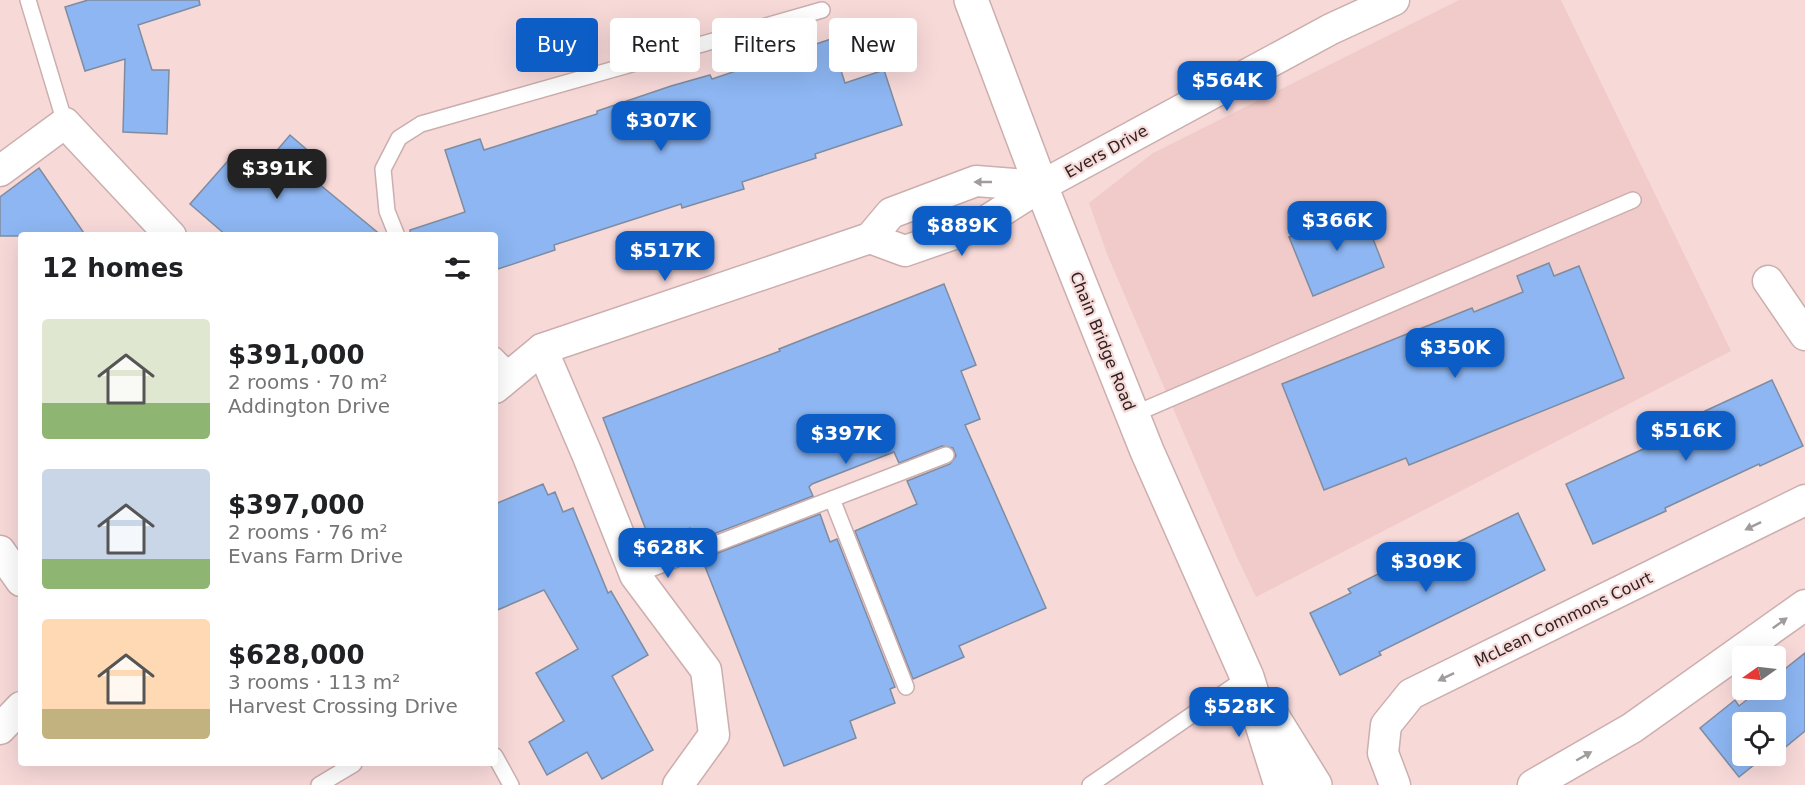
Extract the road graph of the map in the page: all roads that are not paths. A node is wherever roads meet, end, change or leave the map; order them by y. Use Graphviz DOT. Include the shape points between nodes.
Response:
graph roads {
  1 [pos="28,0"];
  2 [pos="971,0"];
  3 [pos="1394,0"];
  4 [pos="822,10"];
  5 [pos="65,123"];
  6 [pos="0,171"];
  7 [pos="1041,186"];
  8 [pos="1633,200"];
  9 [pos="167,232"];
  10 [pos="395,232"];
  11 [pos="870,238"];
  12 [pos="1768,281"];
  13 [pos="1805,335"];
  14 [pos="542,349"];
  15 [pos="501,372"];
  16 [pos="1132,415"];
  17 [pos="946,454"];
  18 [pos="832,499"];
  19 [pos="1805,500"];
  20 [pos="0,551"];
  21 [pos="635,575"];
  22 [pos="18,577"];
  23 [pos="1805,605"];
  24 [pos="1247,677"];
  25 [pos="906,687"];
  26 [pos="18,710"];
  27 [pos="0,729"];
  28 [pos="498,761"];
  29 [pos="351,766"];
  30 [pos="319,785"];
  31 [pos="511,785"];
  32 [pos="678,785"];
  33 [pos="1090,785"];
  34 [pos="1281,785"];
  35 [pos="1315,785"];
  36 [pos="1394,785"];
  37 [pos="1533,785"];
  1 -- 5 [label="lane"];
  2 -- 7 [label="main road, Chain Bridge Road"];
  3 -- 7 [label="street, Evers Drive" via="1331,29"];
  4 -- 10 [label="lane" via="420,124 399,138 383,169 387,211"];
  5 -- 6 [label="street"];
  5 -- 9 [label="street"];
  7 -- 11 [label="street, one-way" via="976,181 891,213"];
  7 -- 11 [label="street, Evers Drive" via="980,225 906,251"];
  7 -- 16 [label="main road, Chain Bridge Road"];
  8 -- 16 [label="lane"];
  11 -- 14 [label="street"];
  12 -- 13 [label="street"];
  14 -- 15 [label="street"];
  14 -- 21 [label="street"];
  16 -- 24 [label="main road, Chain Bridge Road"];
  17 -- 18 [label="lane"];
  18 -- 21 [label="lane"];
  18 -- 25 [label="lane"];
  19 -- 36 [label="street, McLean Commons Court, one-way" via="1411,694 1386,725 1383,753"];
  20 -- 22 [label="street"];
  21 -- 32 [label="street" via="706,670 714,735"];
  37 -- 23 [label="street, one-way" via="1632,728"];
  24 -- 33 [label="lane"];
  24 -- 34 [label="main road, Chain Bridge Road"];
  24 -- 35 [label="main road, Chain Bridge Road"];
  26 -- 27 [label="street"];
  28 -- 31 [label="lane"];
  29 -- 30 [label="lane"];
}
